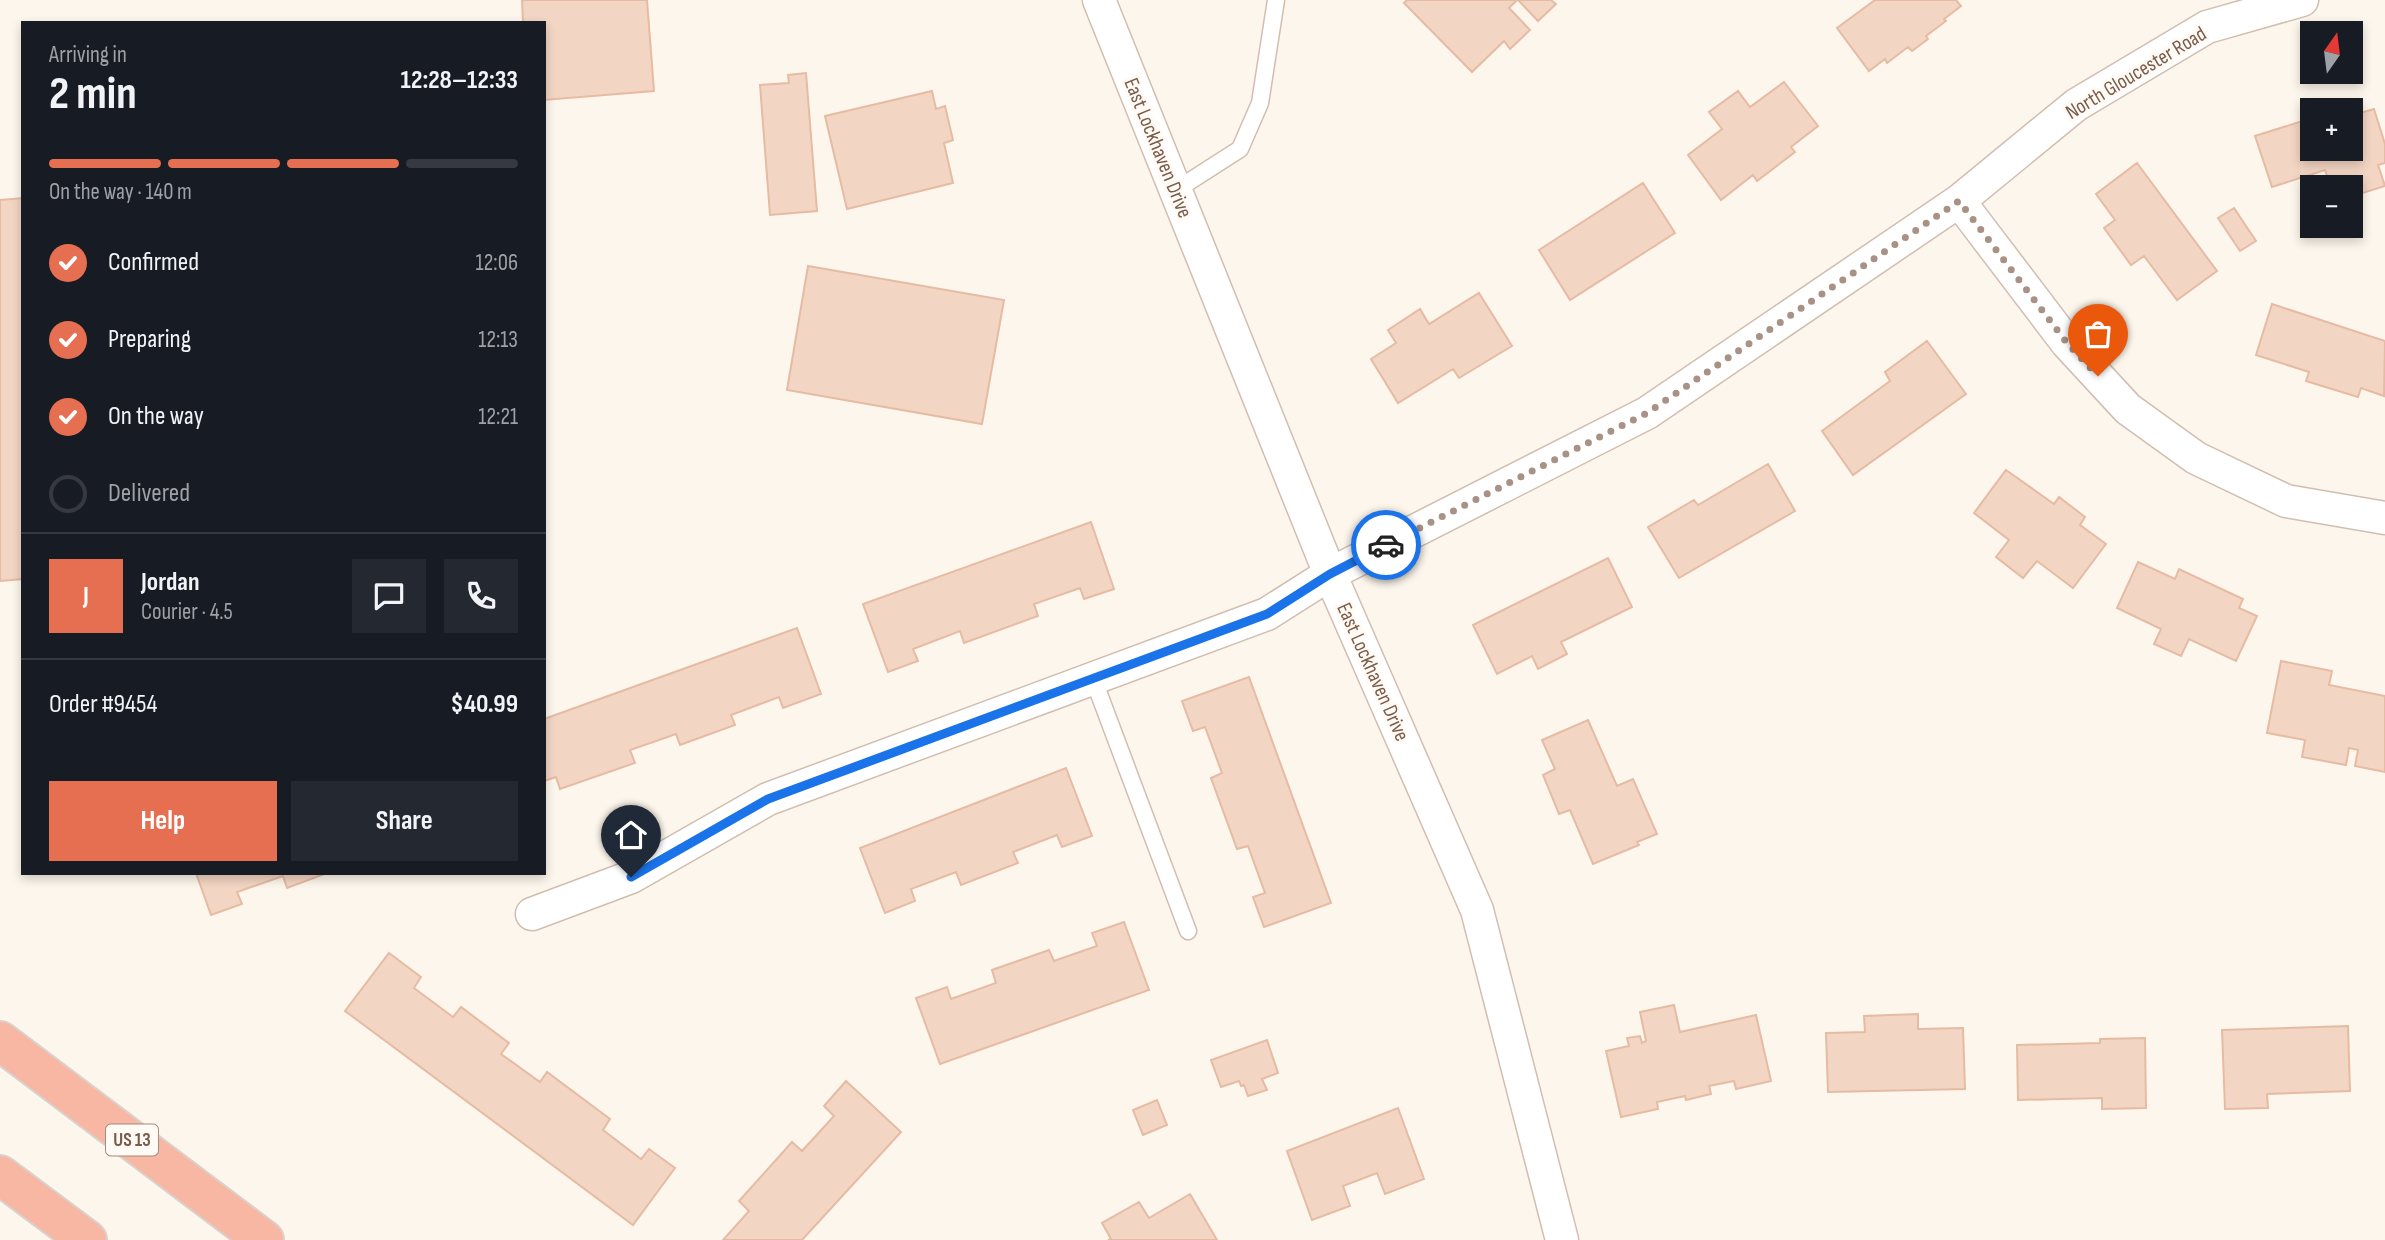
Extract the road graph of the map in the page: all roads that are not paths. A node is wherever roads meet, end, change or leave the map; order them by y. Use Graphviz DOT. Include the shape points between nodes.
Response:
graph roads {
  1 [pos="1099,0"];
  2 [pos="1276,0"];
  3 [pos="2302,0"];
  4 [pos="1175,190"];
  5 [pos="1959,201"];
  6 [pos="2385,518"];
  7 [pos="1330,574"];
  8 [pos="1093,678"];
  9 [pos="532,914"];
  10 [pos="1188,931"];
  11 [pos="0,1041"];
  12 [pos="0,1175"];
  13 [pos="87,1240"];
  14 [pos="264,1240"];
  15 [pos="1562,1240"];
  1 -- 4 [label="street, East Lockhaven Drive"];
  2 -- 4 [label="lane" via="1259,103 1241,149"];
  3 -- 5 [label="street, North Gloucester Road" via="2207,27 2076,105"];
  4 -- 7 [label="street, East Lockhaven Drive"];
  5 -- 6 [label="street" via="2067,343 2128,409 2196,458 2286,501"];
  5 -- 7 [label="street, North Gloucester Road" via="1647,413"];
  7 -- 8 [label="street, North Gloucester Road" via="1267,614"];
  7 -- 15 [label="street, East Lockhaven Drive" via="1477,910"];
  8 -- 9 [label="street, North Gloucester Road" via="768,799 631,877"];
  8 -- 10 [label="lane"];
  11 -- 14 [label="highway, US 13"];
  12 -- 13 [label="highway"];
}
